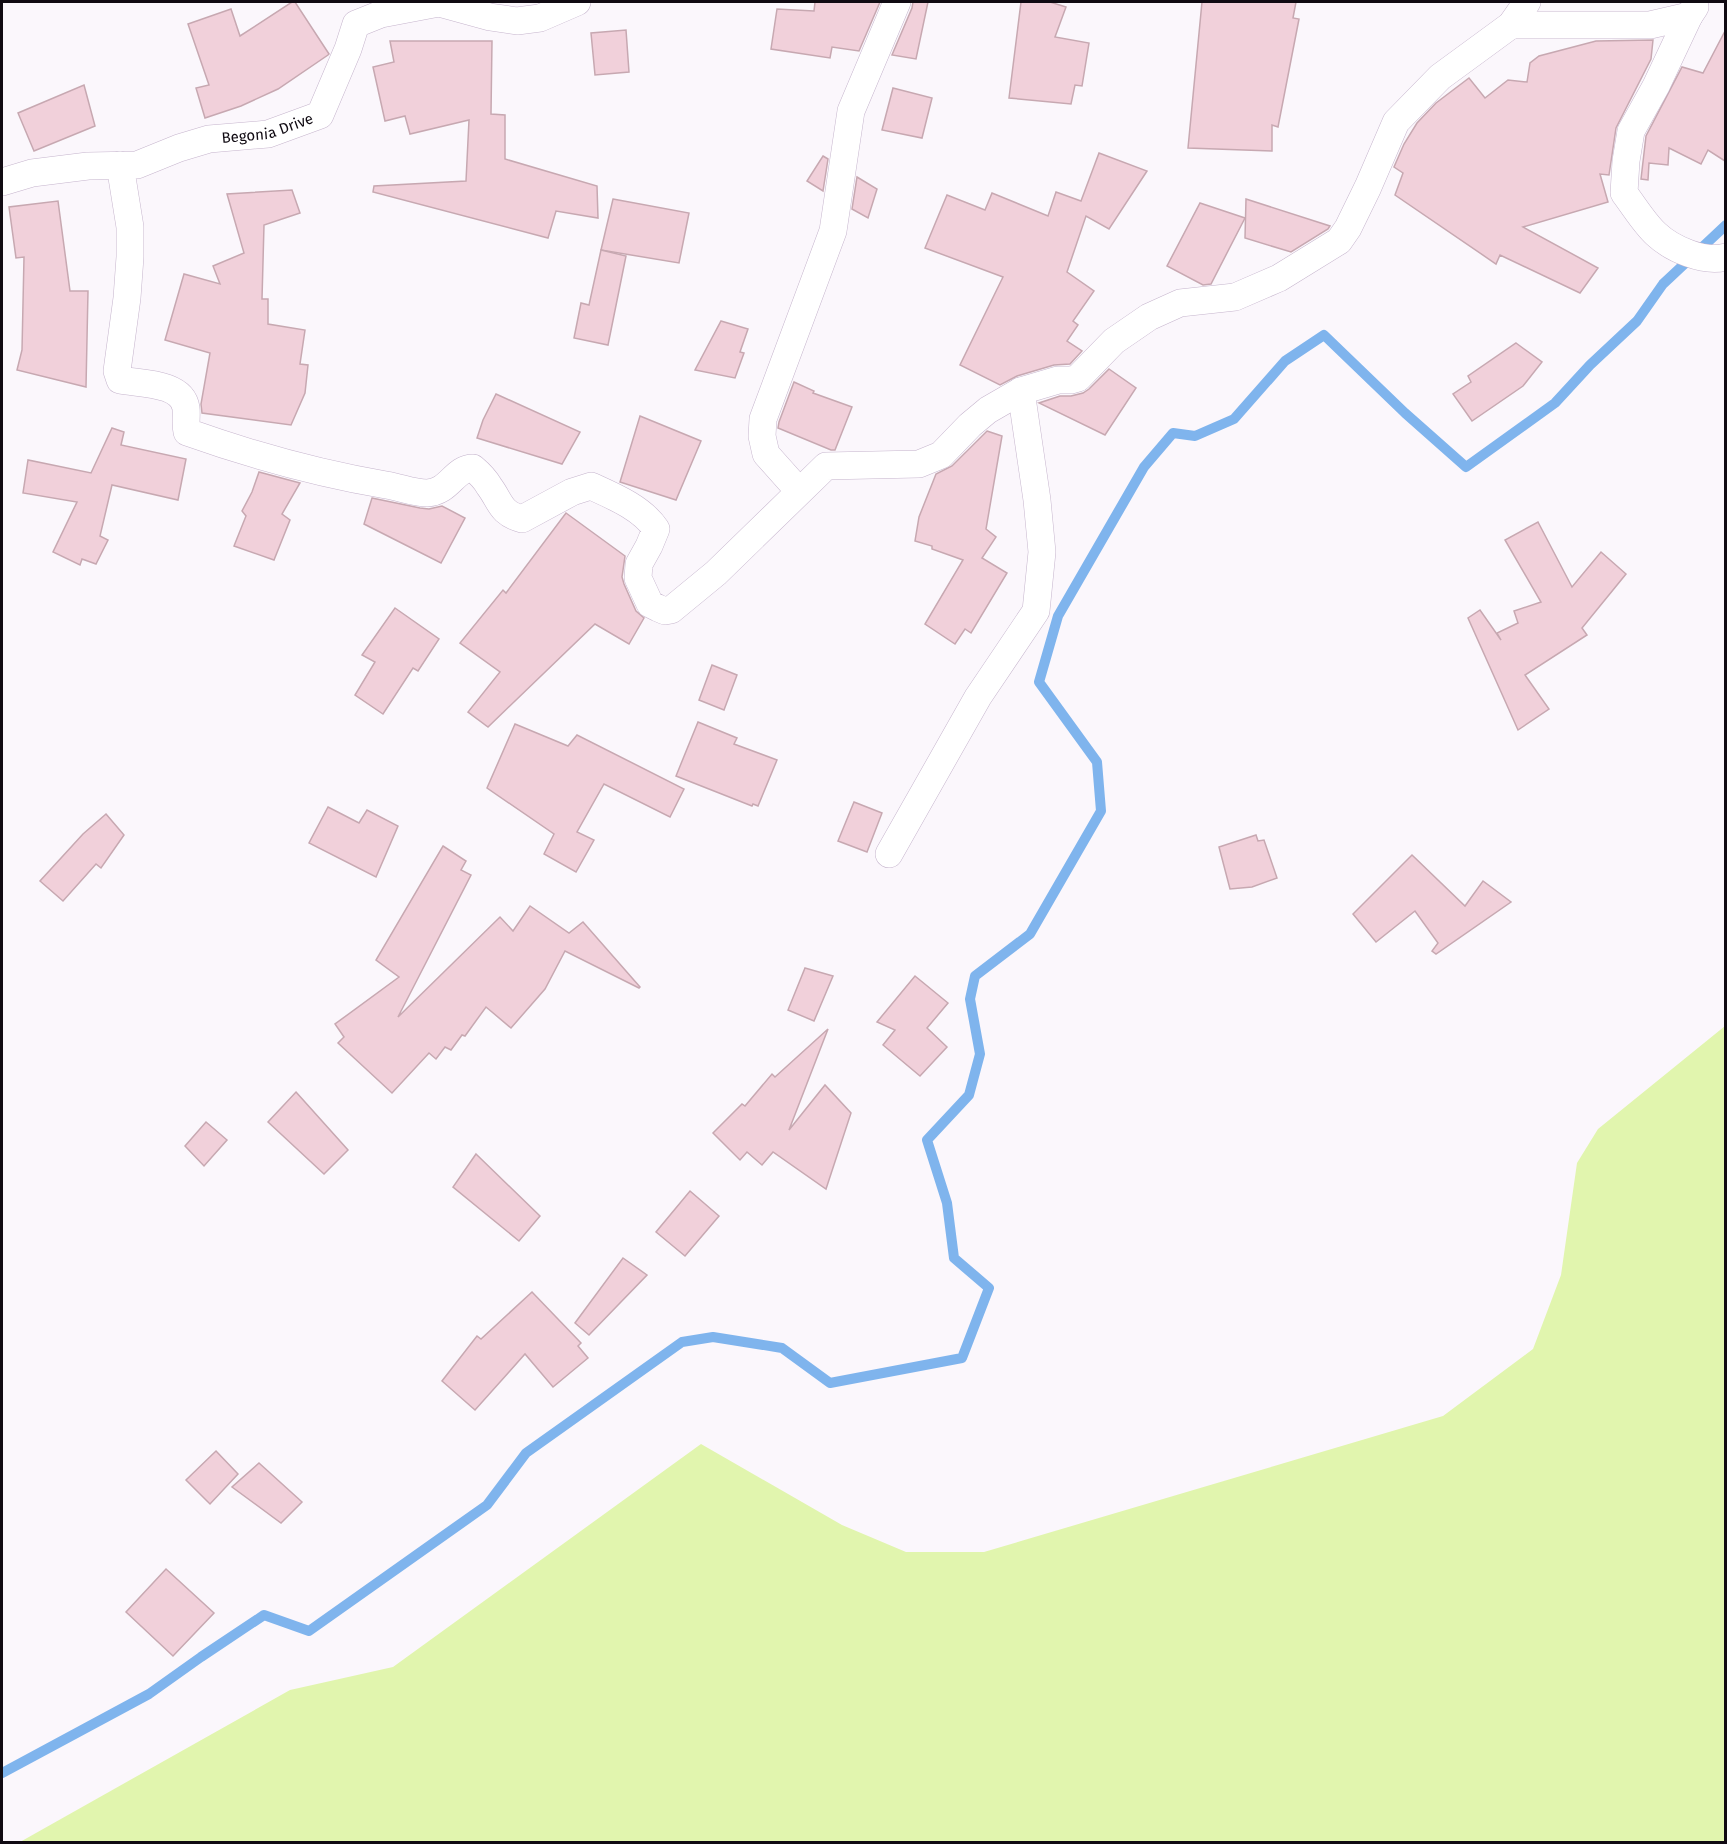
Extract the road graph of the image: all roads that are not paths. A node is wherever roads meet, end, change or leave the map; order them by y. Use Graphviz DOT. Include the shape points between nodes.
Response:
graph roads {
  1 [pos="577,2"];
  2 [pos="897,2"];
  3 [pos="1527,2"];
  4 [pos="1694,9"];
  5 [pos="1511,25"];
  6 [pos="120,165"];
  7 [pos="2,182"];
  8 [pos="1715,258"];
  9 [pos="1021,391"];
  10 [pos="799,491"];
  11 [pos="889,854"];
  1 -- 6 [label="street, Begonia Drive" via="540,18 517,21 439,3 381,14 356,24 320,115 268,134 208,139 137,165"];
  2 -- 10 [label="street" via="851,111 832,231 763,419 766,454"];
  3 -- 5 [label="street"];
  4 -- 5 [label="street" via="1650,25"];
  4 -- 8 [label="street" via="1631,131 1624,193 1657,234 1684,251"];
  5 -- 9 [label="street" via="1440,77 1396,122 1339,241 1279,278 1235,297 1180,303 1149,317 1114,341 1078,378"];
  6 -- 7 [label="street, Begonia Drive" via="32,173"];
  6 -- 10 [label="street" via="130,227 130,257 118,376 120,380 173,390 186,408 187,432 275,459 414,492 439,491 463,470 473,468 510,516 522,519 591,486 618,498 645,516 656,529 639,564 638,578 650,603 666,611 675,608 716,573"];
  9 -- 10 [label="street" via="988,410 941,455 919,464 826,466"];
  9 -- 11 [label="street" via="1042,552 1036,611 978,697"];
}
